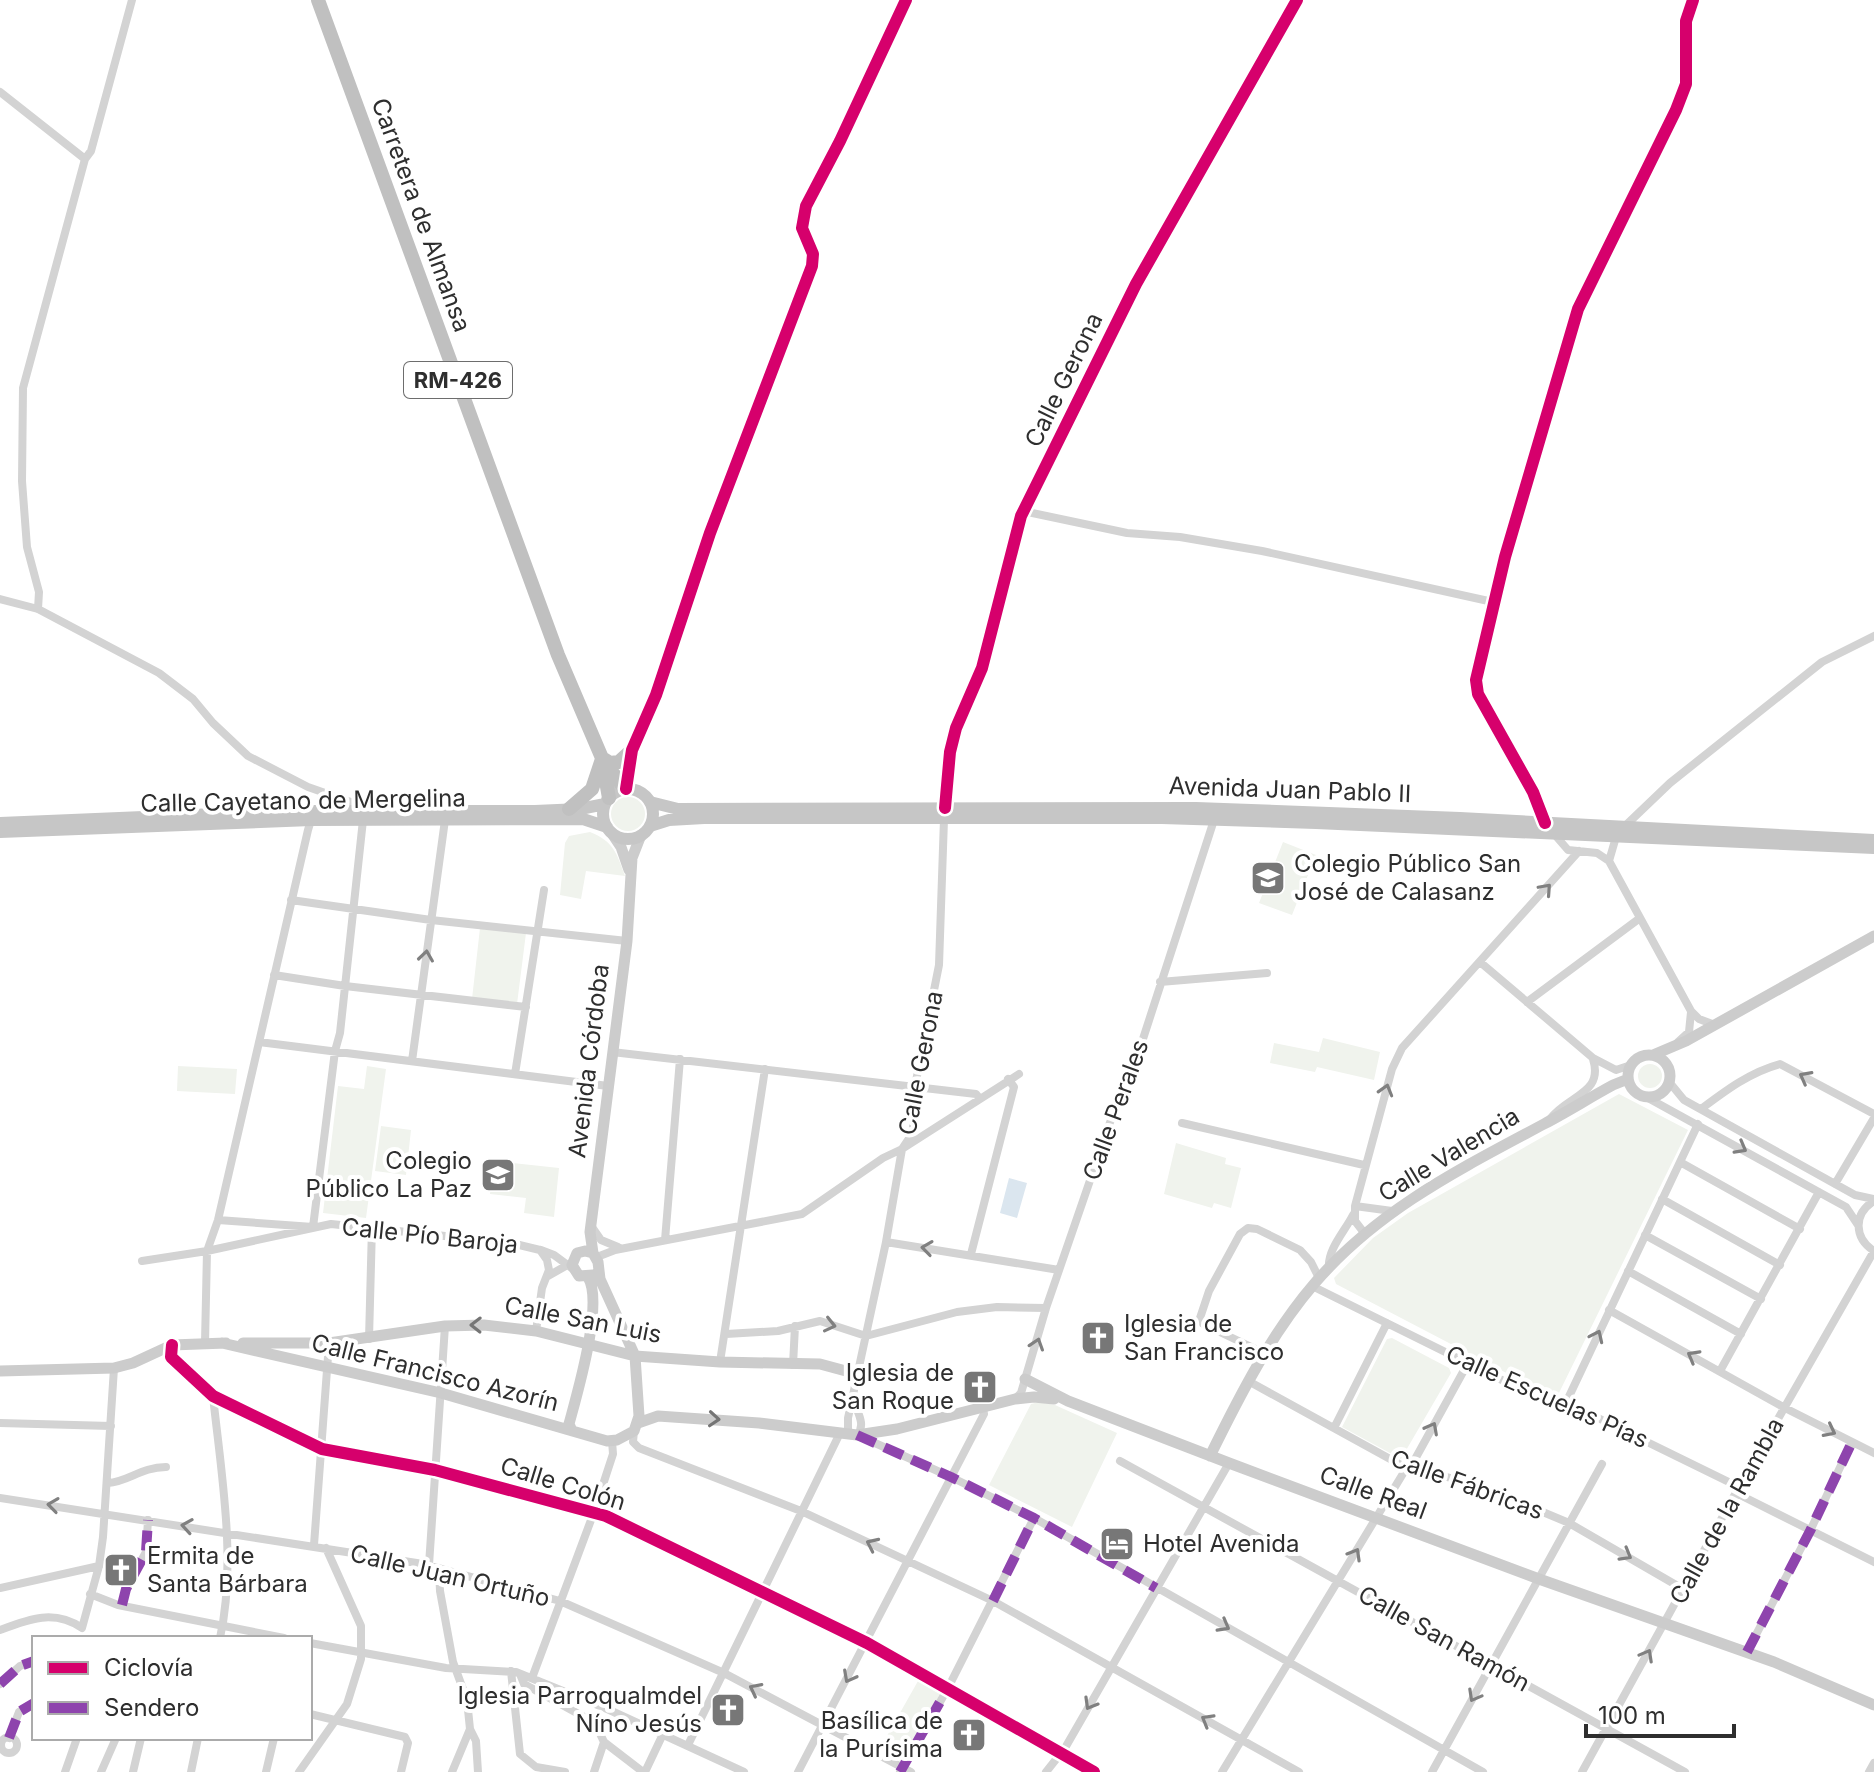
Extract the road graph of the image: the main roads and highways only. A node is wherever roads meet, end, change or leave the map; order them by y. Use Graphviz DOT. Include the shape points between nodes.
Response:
graph roads {
  1 [pos="318,0"];
  2 [pos="632,750"];
  3 [pos="602,758"];
  4 [pos="629,790"];
  5 [pos="607,801"];
  6 [pos="650,802"];
  7 [pos="569,809"];
  8 [pos="704,813"];
  9 [pos="944,814"];
  10 [pos="0,823"];
  11 [pos="609,829"];
  12 [pos="645,831"];
  13 [pos="0,832"];
  14 [pos="1620,832"];
  15 [pos="1874,840"];
  16 [pos="1874,848"];
  17 [pos="630,875"];
  18 [pos="1874,936"];
  19 [pos="1686,1041"];
  20 [pos="1653,1055"];
  21 [pos="1670,1069"];
  22 [pos="1628,1079"];
  23 [pos="591,1262"];
  24 [pos="222,1343"];
  25 [pos="590,1345"];
  26 [pos="635,1356"];
  27 [pos="0,1371"];
  28 [pos="857,1374"];
  29 [pos="1025,1379"];
  30 [pos="1068,1401"];
  31 [pos="636,1427"];
  32 [pos="572,1431"];
  33 [pos="1210,1456"];
  34 [pos="1874,1705"];
  1 -- 3 [label="highway, Carretera de Almansa / RM-426" via="558,655"];
  2 -- 3 [label="highway" via="619,762"];
  3 -- 4 [label="highway, RM-426"];
  3 -- 5 [label="highway, RM-426"];
  3 -- 7 [label="highway" via="592,789"];
  4 -- 5 [label="main road"];
  4 -- 6 [label="main road"];
  5 -- 7 [label="main road, Calle Cayetano de Mergelina"];
  5 -- 11 [label="main road" via="604,820"];
  6 -- 8 [label="main road"];
  6 -- 12 [label="main road" via="653,814"];
  7 -- 10 [label="main road, Calle Cayetano de Mergelina" via="322,811"];
  8 -- 9 [label="main road, Avenida Juan Pablo II"];
  8 -- 12 [label="main road"];
  9 -- 14 [label="main road, Avenida Juan Pablo II" via="1555,835"];
  9 -- 14 [label="main road, Avenida Juan Pablo II" via="1196,808 1545,823"];
  11 -- 12 [label="main road" via="627,839"];
  11 -- 13 [label="main road, Calle Cayetano de Mergelina" via="583,819 311,820"];
  11 -- 17 [label="main road"];
  12 -- 17 [label="main road" via="634,850"];
  14 -- 15 [label="main road, Avenida Juan Pablo II"];
  14 -- 16 [label="main road, Avenida Juan Pablo II"];
  17 -- 23 [label="main road, Avenida Córdoba"];
  18 -- 19 [label="main road"];
  19 -- 20 [label="main road"];
  19 -- 21 [label="main road"];
  20 -- 21 [label="main road"];
  20 -- 22 [label="main road" via="1631,1065"];
  21 -- 22 [label="main road" via="1664,1092 1648,1098 1636,1093"];
  22 -- 33 [label="main road, Calle Valencia" via="1445,1177 1365,1234 1316,1282 1266,1354"];
  23 -- 23 [label="main road" via="579,1276 571,1266 574,1256"];
  23 -- 25 [label="main road"];
  23 -- 26 [label="main road"];
  25 -- 24 [label="main road, Calle San Luis, one-way" via="484,1325 329,1343"];
  24 -- 27 [label="main road" via="172,1345 114,1368"];
  24 -- 32 [label="main road, Calle Francisco Azorín" via="441,1393"];
  25 -- 26 [label="main road, Calle San Luis"];
  25 -- 32 [label="main road" via="569,1424"];
  26 -- 28 [label="main road, Calle San Luis" via="827,1364"];
  26 -- 31 [label="main road"];
  29 -- 30 [label="main road"];
  31 -- 30 [label="main road, one-way" via="658,1416 850,1435 886,1432 1015,1399"];
  30 -- 33 [label="main road, Calle Real"];
  31 -- 32 [label="main road, Calle Francisco Azorín" via="613,1448"];
  33 -- 34 [label="main road, Calle Real" via="1747,1652"];
}
